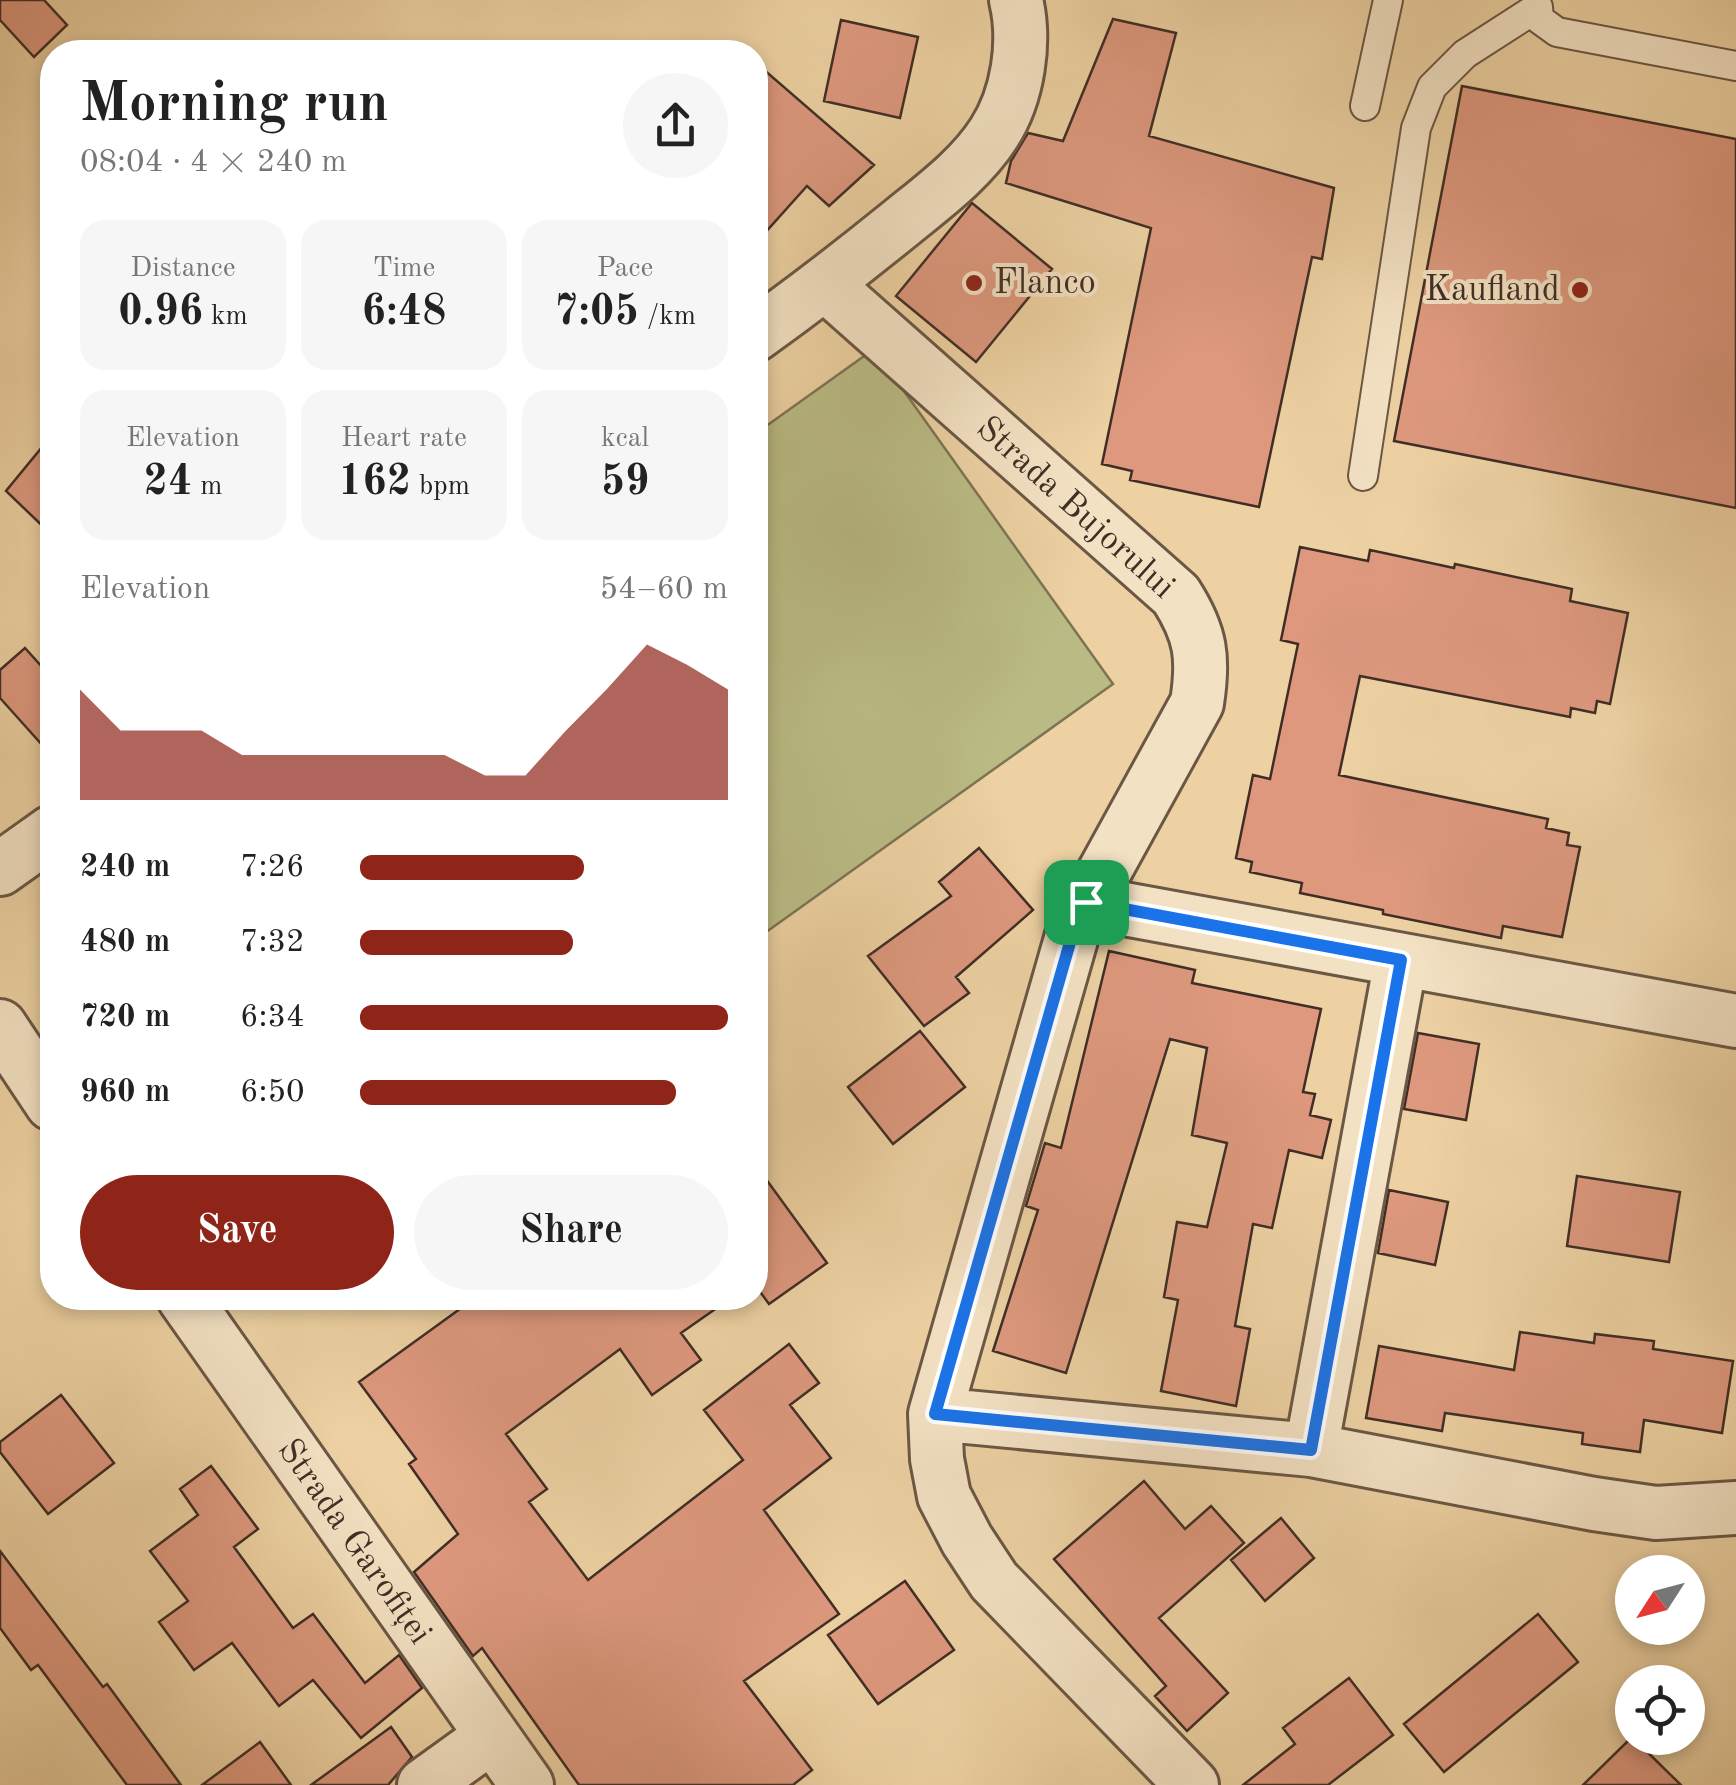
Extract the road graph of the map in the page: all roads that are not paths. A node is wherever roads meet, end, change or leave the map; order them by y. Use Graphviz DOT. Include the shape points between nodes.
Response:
graph roads {
  1 [pos="1016,0"];
  2 [pos="1388,0"];
  3 [pos="1736,66"];
  4 [pos="1365,106"];
  5 [pos="826,285"];
  6 [pos="768,326"];
  7 [pos="1363,476"];
  8 [pos="40,841"];
  9 [pos="0,869"];
  10 [pos="1086,902"];
  11 [pos="1401,960"];
  12 [pos="1736,1020"];
  13 [pos="0,1026"];
  14 [pos="40,1086"];
  15 [pos="192,1310"];
  16 [pos="935,1414"];
  17 [pos="1311,1450"];
  18 [pos="1736,1508"];
  19 [pos="492,1736"];
  20 [pos="424,1785"];
  21 [pos="527,1785"];
  22 [pos="1192,1785"];
  1 -- 5 [label="street" via="1022,26 1014,82 995,132 955,179"];
  2 -- 4 [label="lane"];
  3 -- 7 [label="lane" via="1556,32 1539,19 1538,7 1465,54 1432,87 1416,128"];
  5 -- 6 [label="street"];
  5 -- 10 [label="street, Strada Bujorului" via="1176,595 1195,626 1202,668 1196,703"];
  8 -- 9 [label="street"];
  10 -- 11 [label="street"];
  10 -- 16 [label="street, Strada Bujorului"];
  11 -- 12 [label="street"];
  11 -- 17 [label="street"];
  13 -- 14 [label="street"];
  15 -- 19 [label="street, Strada Garofiței"];
  16 -- 17 [label="street"];
  16 -- 22 [label="street, Strada Bujorului" via="944,1496 994,1582"];
  17 -- 18 [label="street" via="1656,1513"];
  19 -- 20 [label="street"];
  19 -- 21 [label="street, Strada Garofiței"];
}
